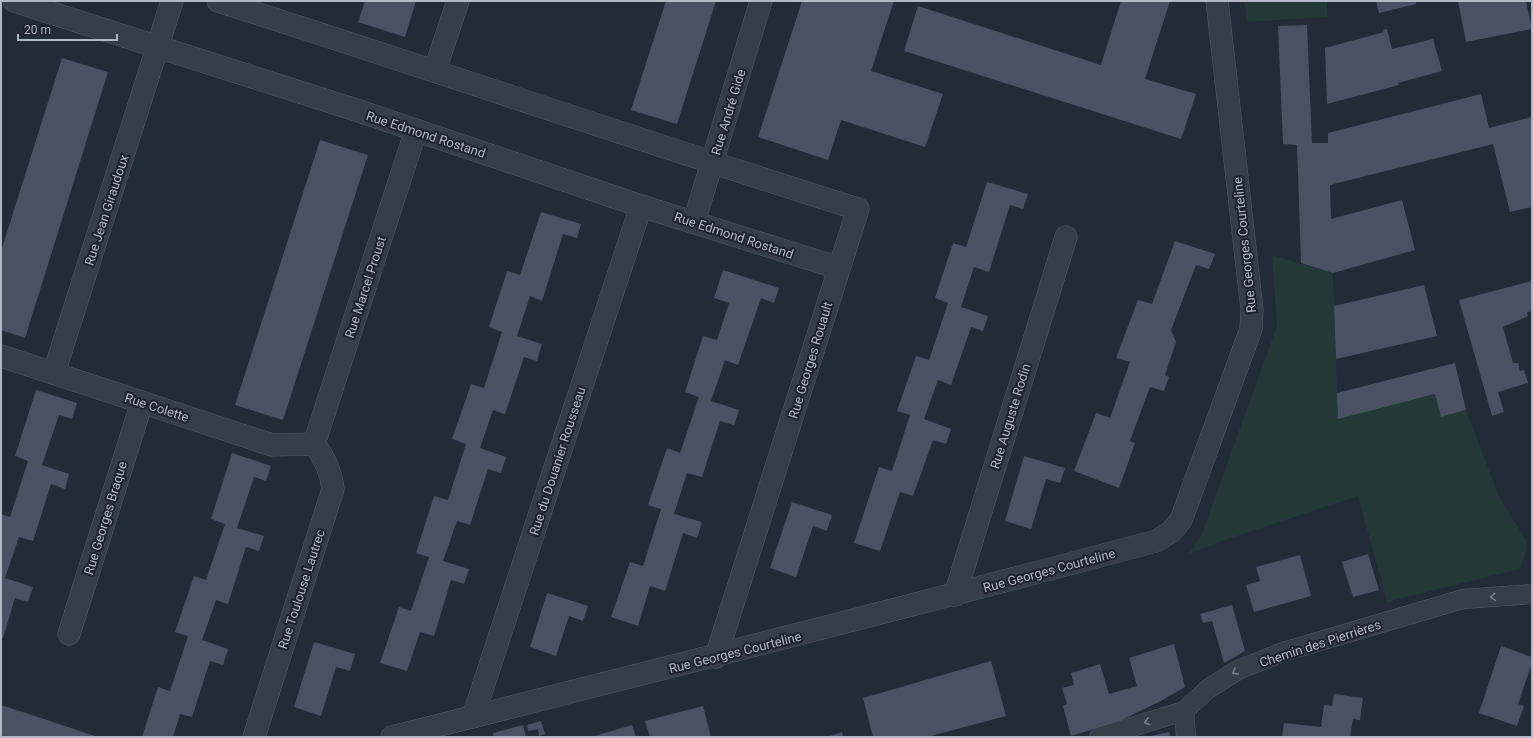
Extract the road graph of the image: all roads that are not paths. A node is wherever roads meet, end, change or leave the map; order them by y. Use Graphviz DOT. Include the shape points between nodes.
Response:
graph roads {
  1 [pos="14,1"];
  2 [pos="172,1"];
  3 [pos="218,1"];
  4 [pos="458,1"];
  5 [pos="761,1"];
  6 [pos="1217,1"];
  7 [pos="157,47"];
  8 [pos="435,70"];
  9 [pos="416,130"];
  10 [pos="713,164"];
  11 [pos="641,206"];
  12 [pos="694,222"];
  13 [pos="1066,237"];
  14 [pos="839,268"];
  15 [pos="1,356"];
  16 [pos="54,373"];
  17 [pos="142,402"];
  18 [pos="314,444"];
  19 [pos="1532,594"];
  20 [pos="955,595"];
  21 [pos="69,634"];
  22 [pos="716,657"];
  23 [pos="1184,711"];
  24 [pos="472,717"];
  25 [pos="254,737"];
  26 [pos="392,737"];
  27 [pos="1099,737"];
  28 [pos="1186,737"];
  1 -- 7 [label="street, Rue Edmond Rostand"];
  2 -- 7 [label="street, Rue Jean Giraudoux"];
  3 -- 8 [label="street"];
  4 -- 8 [label="street"];
  5 -- 10 [label="street, Rue André Gide"];
  6 -- 20 [label="street, Rue Georges Courteline" via="1252,310 1250,329 1181,520 1170,532 1156,541"];
  7 -- 9 [label="street, Rue Edmond Rostand"];
  7 -- 16 [label="street, Rue Jean Giraudoux"];
  8 -- 10 [label="street"];
  9 -- 11 [label="street, Rue Edmond Rostand"];
  9 -- 18 [label="street, Rue Marcel Proust"];
  10 -- 12 [label="street, Rue André Gide"];
  10 -- 14 [label="street, Rue Georges Rouault" via="858,210"];
  11 -- 12 [label="street, Rue Edmond Rostand"];
  11 -- 24 [label="street, Rue du Douanier Rousseau"];
  12 -- 14 [label="street, Rue Edmond Rostand"];
  13 -- 20 [label="street, Rue Auguste Rodin"];
  14 -- 22 [label="street, Rue Georges Rouault"];
  15 -- 16 [label="street, Rue Colette"];
  16 -- 17 [label="street, Rue Colette"];
  17 -- 18 [label="street, Rue Colette" via="272,445"];
  17 -- 21 [label="street, Rue Georges Braque"];
  18 -- 25 [label="street, Rue Toulouse Lautrec" via="326,460 333,489"];
  19 -- 23 [label="lane, Chemin des Pierrières, one-way" via="1463,599 1284,652 1238,670 1208,689"];
  20 -- 22 [label="street, Rue Georges Courteline"];
  22 -- 24 [label="street, Rue Georges Courteline"];
  23 -- 27 [label="lane, Chemin des Pierrières, one-way"];
  23 -- 28 [label="lane"];
  24 -- 26 [label="street, Rue Georges Courteline"];
}
